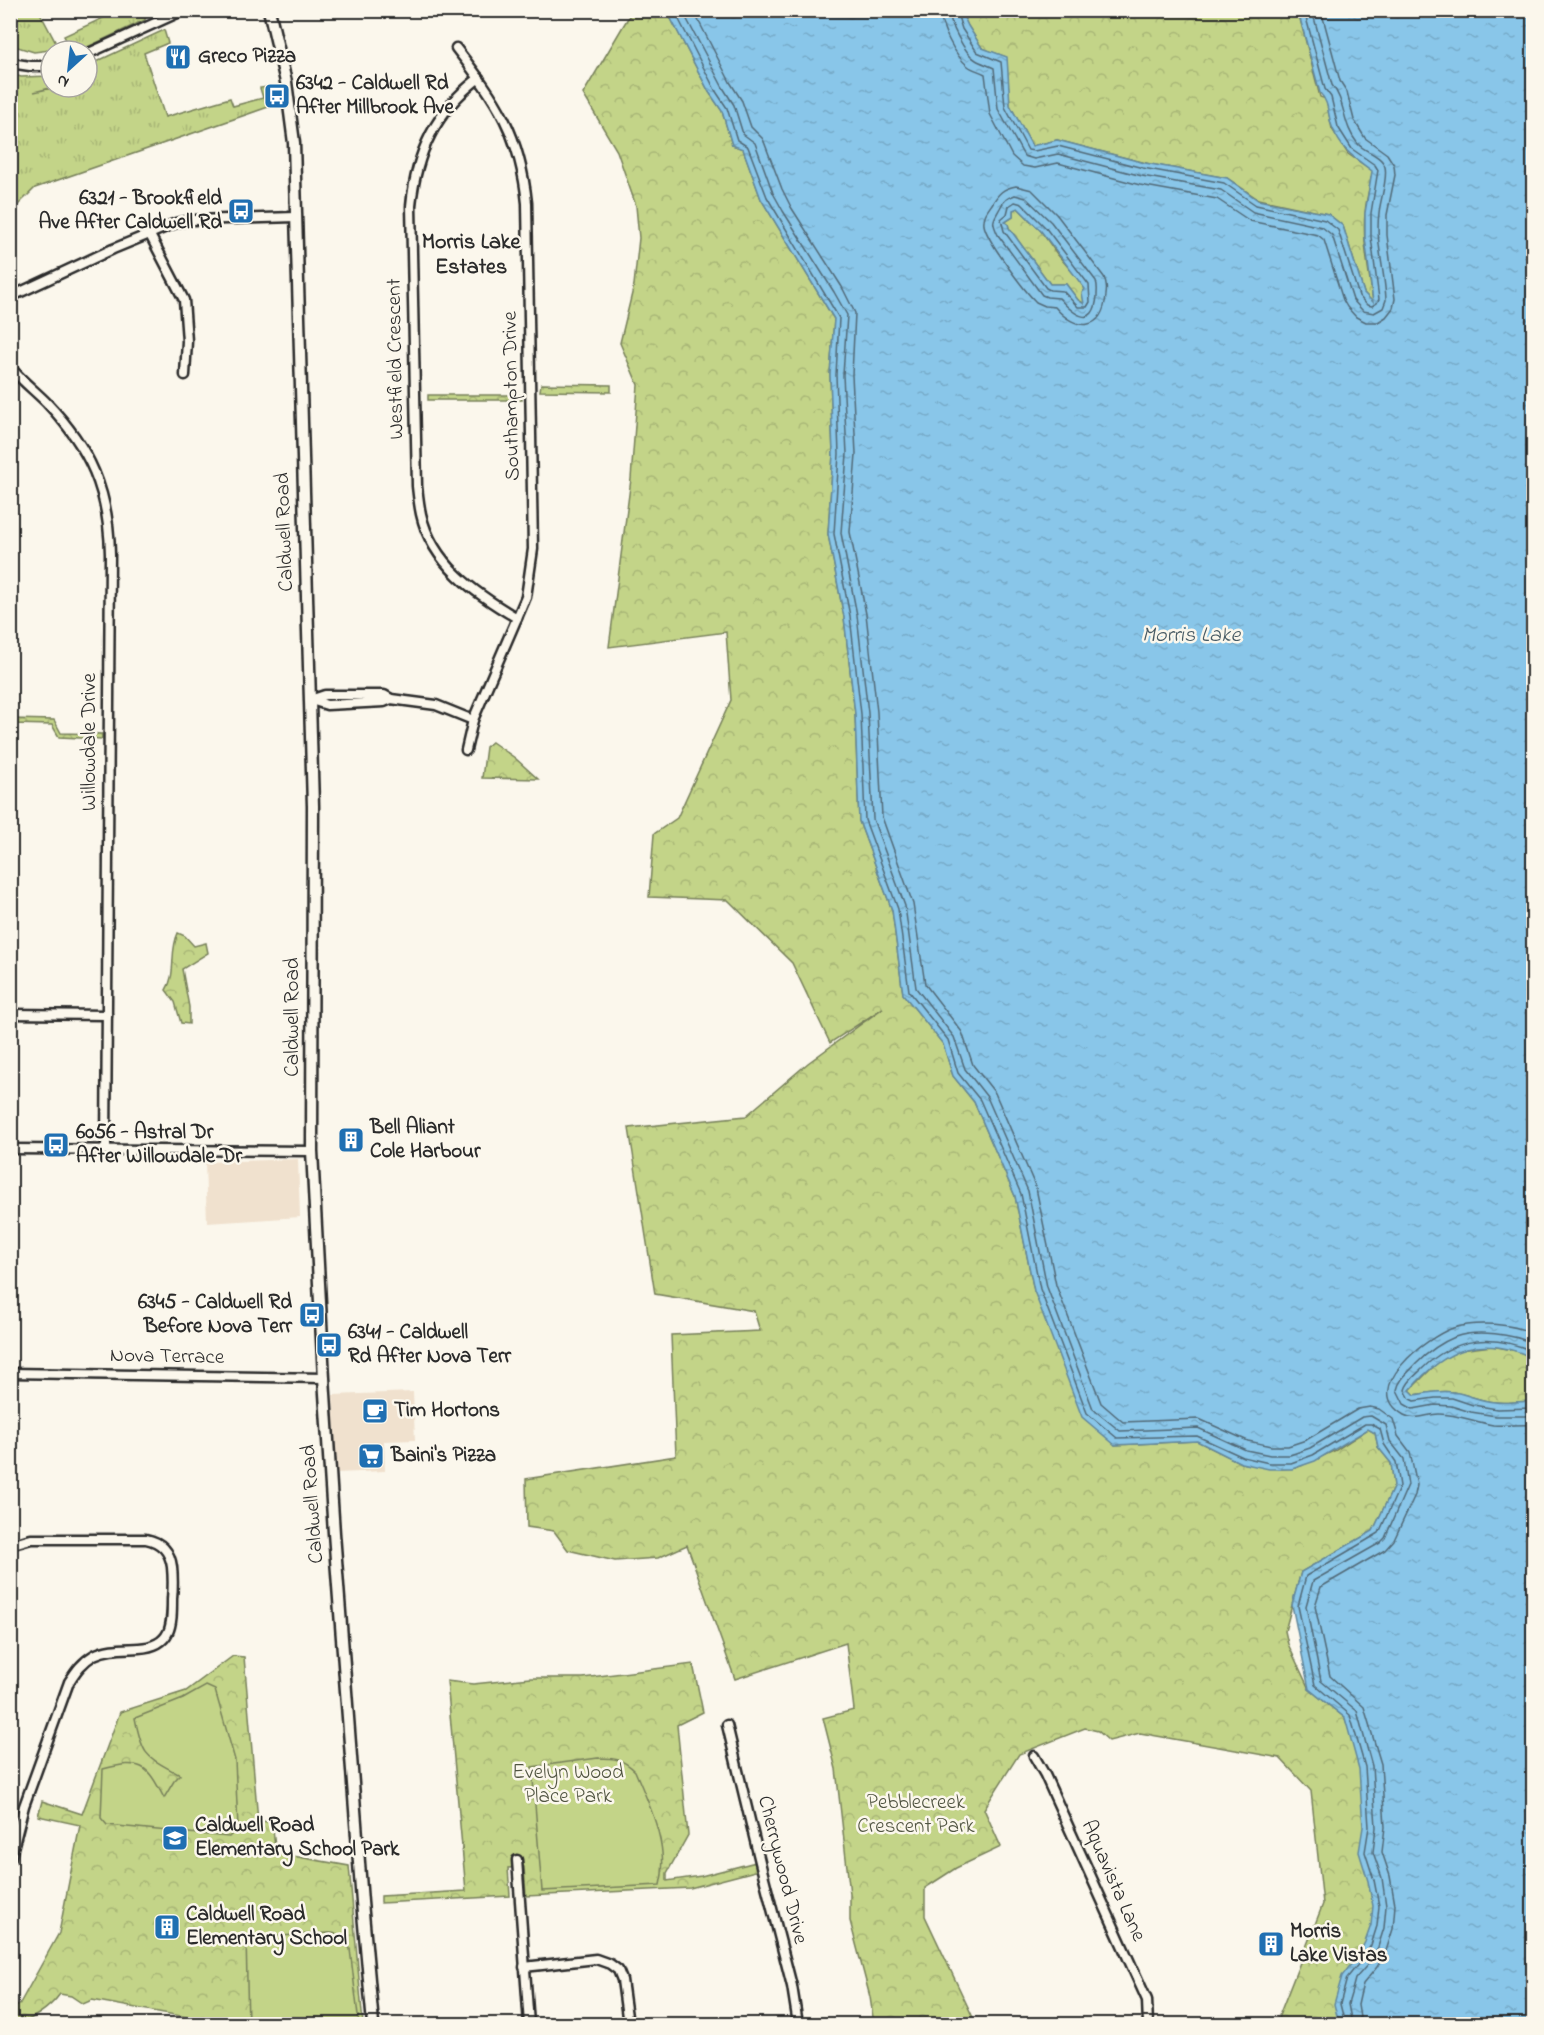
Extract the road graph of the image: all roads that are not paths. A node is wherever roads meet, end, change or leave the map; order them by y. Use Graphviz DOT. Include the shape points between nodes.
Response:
graph roads {
  1 [pos="184,10"];
  2 [pos="269,10"];
  3 [pos="456,48"];
  4 [pos="99,49"];
  5 [pos="10,63"];
  6 [pos="39,66"];
  7 [pos="479,78"];
  8 [pos="295,217"];
  9 [pos="149,233"];
  10 [pos="10,297"];
  11 [pos="10,367"];
  12 [pos="185,375"];
  13 [pos="518,618"];
  14 [pos="310,700"];
  15 [pos="473,720"];
  16 [pos="465,750"];
  17 [pos="10,1014"];
  18 [pos="107,1015"];
  19 [pos="10,1149"];
  20 [pos="106,1150"];
  21 [pos="312,1151"];
  22 [pos="10,1372"];
  23 [pos="324,1378"];
  24 [pos="10,1545"];
  25 [pos="727,1725"];
  26 [pos="1034,1756"];
  27 [pos="10,1860"];
  28 [pos="517,1860"];
  29 [pos="524,1966"];
  30 [pos="373,2025"];
  31 [pos="529,2025"];
  32 [pos="628,2025"];
  33 [pos="798,2025"];
  34 [pos="1148,2025"];
  1 -- 4 [label="street"];
  2 -- 8 [label="street, Caldwell Road" via="292,123"];
  3 -- 7 [label="street, Southampton Drive"];
  5 -- 6 [label="street"];
  7 -- 13 [label="street, Southampton Drive" via="511,133 527,203 533,549 526,597"];
  7 -- 13 [label="street, Westfield Crescent" via="450,106 431,132 413,184 417,486 421,515 440,556 476,592"];
  8 -- 9 [label="street" via="193,220"];
  8 -- 14 [label="street, Caldwell Road"];
  9 -- 10 [label="street"];
  9 -- 12 [label="street" via="184,300"];
  11 -- 18 [label="street, Willowdale Drive" via="64,422 84,449 104,495 108,520"];
  13 -- 15 [label="street, Southampton Drive"];
  14 -- 15 [label="street" via="327,705 391,699 436,705"];
  14 -- 21 [label="street, Caldwell Road"];
  15 -- 16 [label="street, Southampton Drive"];
  17 -- 18 [label="street"];
  18 -- 20 [label="street, Willowdale Drive"];
  19 -- 20 [label="street"];
  20 -- 21 [label="street"];
  21 -- 23 [label="street, Caldwell Road"];
  22 -- 23 [label="street, Nova Terrace"];
  23 -- 30 [label="street, Caldwell Road"];
  24 -- 27 [label="street" via="38,1538 146,1539 167,1552 173,1574 172,1622 162,1641 150,1647 97,1654 81,1665 69,1682 24,1806"];
  25 -- 33 [label="street, Cherrywood Drive" via="792,1986"];
  26 -- 34 [label="street, Aquavista Lane" via="1147,2000"];
  28 -- 29 [label="street"];
  29 -- 31 [label="street"];
  29 -- 32 [label="street" via="596,1959 610,1964 622,1980"];
}
